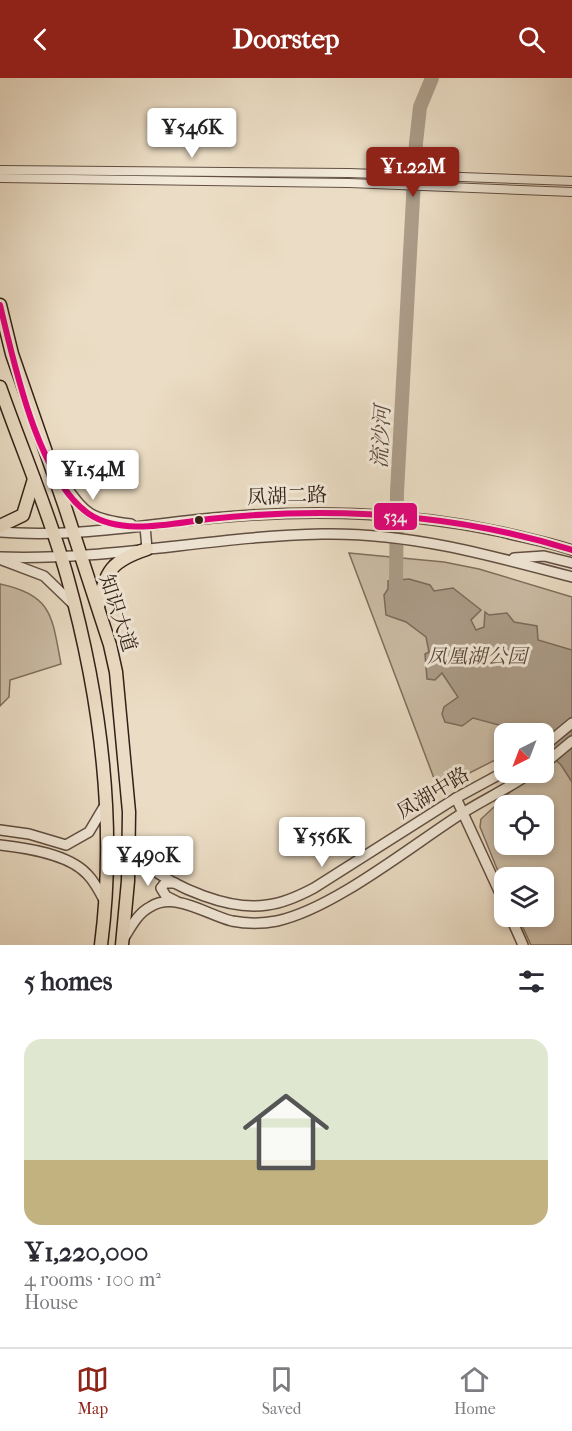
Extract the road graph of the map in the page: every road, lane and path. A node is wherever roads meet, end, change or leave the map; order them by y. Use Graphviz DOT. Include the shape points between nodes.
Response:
graph roads {
  1 [pos="0,170"];
  2 [pos="0,178"];
  3 [pos="572,181"];
  4 [pos="572,192"];
  5 [pos="0,305"];
  6 [pos="0,387"];
  7 [pos="49,465"];
  8 [pos="34,477"];
  9 [pos="0,526"];
  10 [pos="145,526"];
  11 [pos="0,532"];
  12 [pos="52,534"];
  13 [pos="73,534"];
  14 [pos="147,549"];
  15 [pos="571,550"];
  16 [pos="80,556"];
  17 [pos="61,558"];
  18 [pos="0,559"];
  19 [pos="505,559"];
  20 [pos="572,563"];
  21 [pos="572,577"];
  22 [pos="73,604"];
  23 [pos="97,608"];
  24 [pos="572,723"];
  25 [pos="554,738"];
  26 [pos="572,741"];
  27 [pos="554,756"];
  28 [pos="494,777"];
  29 [pos="516,783"];
  30 [pos="456,798"];
  31 [pos="106,802"];
  32 [pos="464,813"];
  33 [pos="0,830"];
  34 [pos="130,843"];
  35 [pos="0,845"];
  36 [pos="66,845"];
  37 [pos="64,860"];
  38 [pos="494,880"];
  39 [pos="175,883"];
  40 [pos="105,902"];
  41 [pos="176,902"];
  42 [pos="515,927"];
  43 [pos="123,942"];
  44 [pos="101,945"];
  45 [pos="524,945"];
  1 -- 3 [label="street" via="384,174"];
  2 -- 4 [label="street" via="384,184"];
  5 -- 7 [label="main road, 知识大道"];
  6 -- 8 [label="main road, 知识大道"];
  7 -- 10 [label="street" via="80,507 91,515"];
  7 -- 13 [label="main road, 知识大道"];
  8 -- 9 [label="main road" via="23,515"];
  8 -- 12 [label="main road, 知识大道"];
  10 -- 13 [label="street, 凤湖二路"];
  10 -- 14 [label="street"];
  10 -- 15 [label="street, 凤湖二路" via="271,514 379,514 483,528"];
  11 -- 12 [label="street, 凤湖二路"];
  12 -- 13 [label="street, 凤湖二路"];
  12 -- 17 [label="main road, 知识大道"];
  13 -- 16 [label="main road, 知识大道"];
  14 -- 16 [label="street, 凤湖二路"];
  14 -- 19 [label="street, 凤湖二路" via="273,536 378,535"];
  14 -- 23 [label="main road" via="126,556 109,570"];
  16 -- 17 [label="street, 凤湖二路"];
  16 -- 23 [label="main road, 知识大道"];
  17 -- 18 [label="street, 凤湖二路"];
  17 -- 22 [label="main road, 知识大道"];
  18 -- 22 [label="street" via="44,576"];
  19 -- 20 [label="street" via="544,556"];
  19 -- 21 [label="street, 凤湖二路"];
  22 -- 31 [label="main road, 知识大道" via="99,728"];
  23 -- 34 [label="main road, 知识大道" via="110,645 120,700"];
  24 -- 25 [label="street"];
  26 -- 27 [label="street"];
  28 -- 30 [label="street, 凤湖中路"];
  29 -- 32 [label="street, 凤湖中路"];
  30 -- 32 [label="street"];
  30 -- 39 [label="street, 凤湖中路" via="332,878 283,902 244,906 226,903"];
  31 -- 36 [label="street" via="89,832"];
  31 -- 40 [label="main road, 知识大道"];
  32 -- 38 [label="street"];
  32 -- 41 [label="street, 凤湖中路" via="319,905 284,919 247,923"];
  33 -- 36 [label="street"];
  34 -- 39 [label="street, 凤湖中路" via="146,865"];
  34 -- 43 [label="main road, 知识大道"];
  35 -- 37 [label="street"];
  36 -- 37 [label="street" via="72,848 73,856"];
  37 -- 40 [label="street" via="87,874"];
  39 -- 41 [label="street" via="165,883 161,888"];
  40 -- 44 [label="main road, 知识大道"];
  41 -- 43 [label="street" via="149,907"];
  42 -- 45 [label="street"];
}
